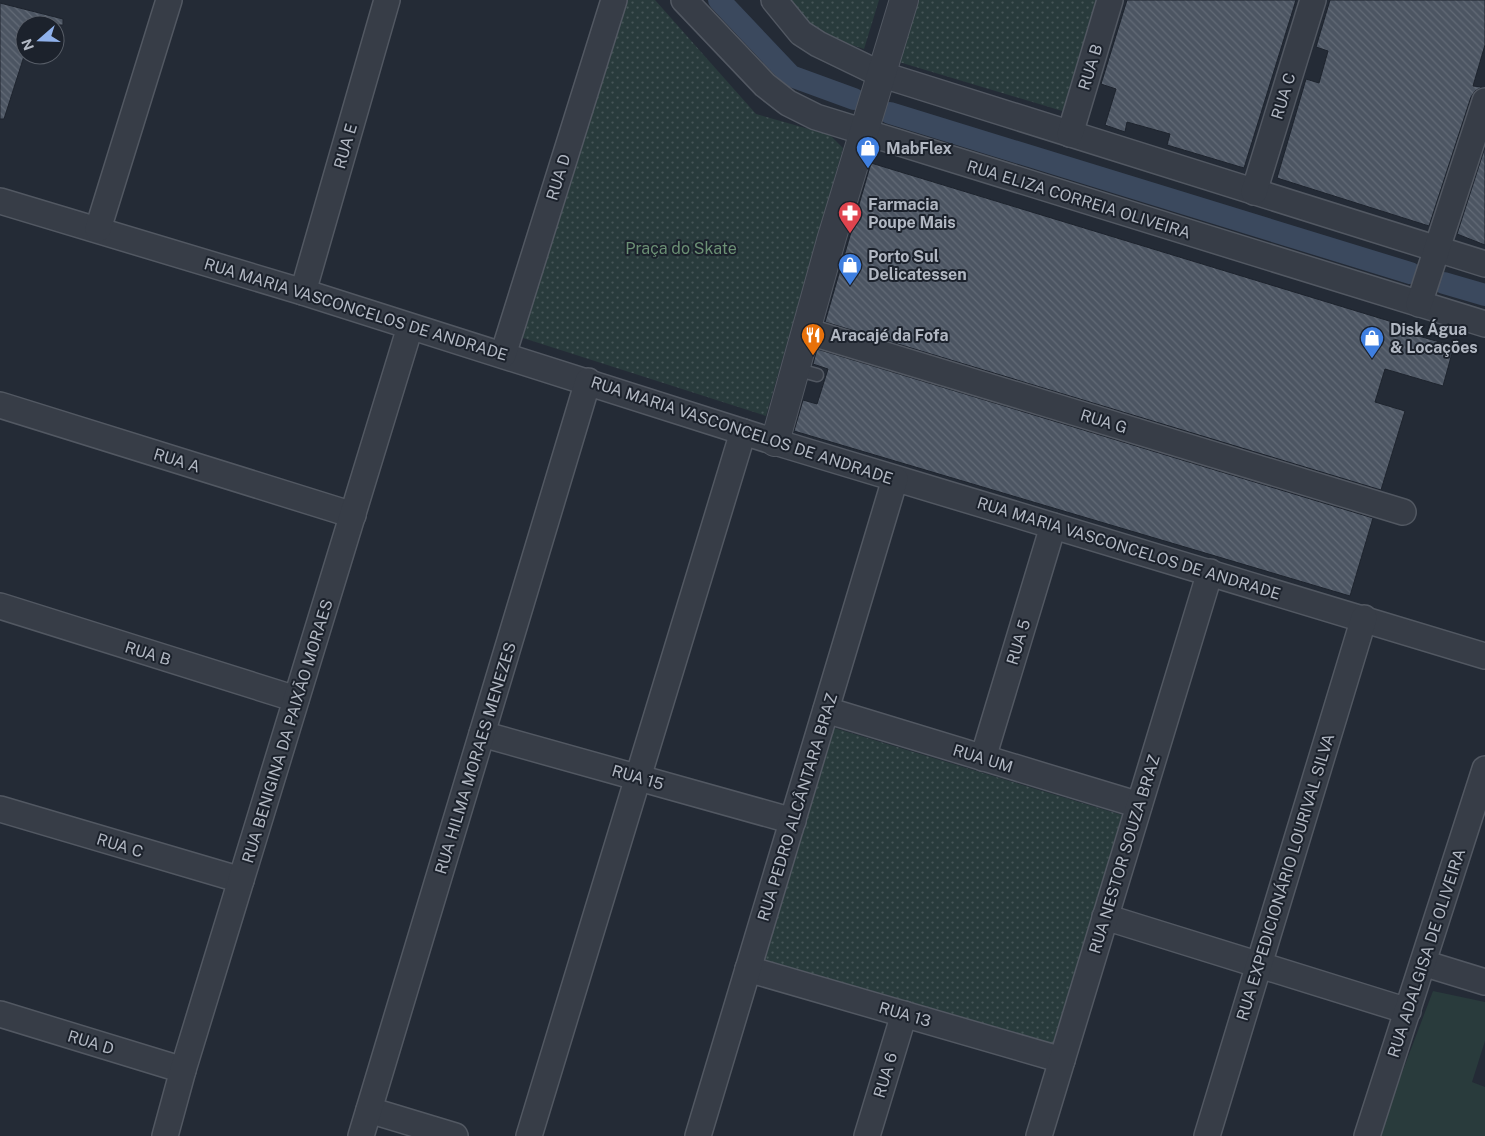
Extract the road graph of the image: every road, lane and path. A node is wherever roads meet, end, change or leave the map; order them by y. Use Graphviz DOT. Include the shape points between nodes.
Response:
graph roads {
  1 [pos="169,0"];
  2 [pos="387,0"];
  3 [pos="614,0"];
  4 [pos="684,0"];
  5 [pos="774,0"];
  6 [pos="904,0"];
  7 [pos="1110,0"];
  8 [pos="1313,0"];
  9 [pos="880,74"];
  10 [pos="1485,101"];
  11 [pos="863,133"];
  12 [pos="1070,134"];
  13 [pos="1254,192"];
  14 [pos="0,201"];
  15 [pos="98,229"];
  16 [pos="1439,250"];
  17 [pos="1485,264"];
  18 [pos="303,292"];
  19 [pos="1419,304"];
  20 [pos="1485,324"];
  21 [pos="410,327"];
  22 [pos="806,331"];
  23 [pos="503,355"];
  24 [pos="588,381"];
  25 [pos="0,405"];
  26 [pos="743,432"];
  27 [pos="775,442"];
  28 [pos="895,479"];
  29 [pos="1403,512"];
  30 [pos="353,515"];
  31 [pos="1053,526"];
  32 [pos="1210,572"];
  33 [pos="0,606"];
  34 [pos="1364,618"];
  35 [pos="1485,656"];
  36 [pos="296,699"];
  37 [pos="826,710"];
  38 [pos="482,734"];
  39 [pos="983,758"];
  40 [pos="1485,769"];
  41 [pos="639,778"];
  42 [pos="1139,805"];
  43 [pos="0,809"];
  44 [pos="793,820"];
  45 [pos="1477,823"];
  46 [pos="241,880"];
  47 [pos="1105,917"];
  48 [pos="1423,963"];
  49 [pos="1258,965"];
  50 [pos="748,968"];
  51 [pos="1485,982"];
  52 [pos="1408,1011"];
  53 [pos="0,1014"];
  54 [pos="904,1014"];
  55 [pos="1062,1060"];
  56 [pos="183,1070"];
  57 [pos="369,1110"];
  58 [pos="164,1136"];
  59 [pos="362,1136"];
  60 [pos="455,1136"];
  61 [pos="529,1136"];
  62 [pos="698,1136"];
  63 [pos="867,1136"];
  64 [pos="1038,1136"];
  65 [pos="1207,1136"];
  66 [pos="1367,1136"];
  1 -- 15 [label="street"];
  2 -- 18 [label="street, RUA E"];
  3 -- 23 [label="street, RUA D"];
  4 -- 11 [label="street, RUA ELIZA CORREIA OLIVEIRA" via="739,60 788,103 816,117"];
  5 -- 9 [label="street" via="809,39"];
  6 -- 9 [label="street"];
  7 -- 12 [label="street, RUA B"];
  8 -- 13 [label="street, RUA C"];
  9 -- 11 [label="street"];
  9 -- 12 [label="street"];
  10 -- 16 [label="street"];
  11 -- 19 [label="street, RUA ELIZA CORREIA OLIVEIRA"];
  11 -- 22 [label="street"];
  12 -- 13 [label="street"];
  13 -- 16 [label="street"];
  14 -- 15 [label="street, RUA MARIA VASCONCELOS DE ANDRADE"];
  15 -- 18 [label="street, RUA MARIA VASCONCELOS DE ANDRADE"];
  16 -- 17 [label="street"];
  16 -- 19 [label="street"];
  18 -- 21 [label="street, RUA MARIA VASCONCELOS DE ANDRADE"];
  19 -- 20 [label="street, RUA ELIZA CORREIA OLIVEIRA"];
  21 -- 23 [label="street, RUA MARIA VASCONCELOS DE ANDRADE"];
  21 -- 30 [label="street, RUA BENIGINA DA PAIXÃO MORAES"];
  22 -- 27 [label="street" via="806,372"];
  22 -- 29 [label="street, RUA G"];
  23 -- 24 [label="street, RUA MARIA VASCONCELOS DE ANDRADE"];
  24 -- 26 [label="street, RUA MARIA VASCONCELOS DE ANDRADE"];
  24 -- 38 [label="street, RUA HILMA MORAES MENEZES"];
  25 -- 30 [label="street, RUA A"];
  26 -- 27 [label="street, RUA MARIA VASCONCELOS DE ANDRADE"];
  26 -- 41 [label="street"];
  27 -- 28 [label="street, RUA MARIA VASCONCELOS DE ANDRADE"];
  28 -- 31 [label="street, RUA MARIA VASCONCELOS DE ANDRADE"];
  28 -- 37 [label="street, RUA PEDRO ALCÂNTARA BRAZ"];
  30 -- 36 [label="street, RUA BENIGINA DA PAIXÃO MORAES"];
  31 -- 32 [label="street, RUA MARIA VASCONCELOS DE ANDRADE"];
  31 -- 39 [label="street, RUA 5"];
  32 -- 34 [label="street, RUA MARIA VASCONCELOS DE ANDRADE"];
  32 -- 42 [label="street, RUA NESTOR SOUZA BRAZ"];
  33 -- 36 [label="street, RUA B"];
  34 -- 35 [label="street, RUA MARIA VASCONCELOS DE ANDRADE"];
  34 -- 49 [label="street, RUA EXPEDICIONÁRIO LOURIVAL SILVA"];
  36 -- 46 [label="street, RUA BENIGINA DA PAIXÃO MORAES"];
  37 -- 39 [label="street, RUA UM"];
  37 -- 44 [label="street, RUA PEDRO ALCÂNTARA BRAZ"];
  38 -- 41 [label="street, RUA 15"];
  38 -- 57 [label="street, RUA HILMA MORAES MENEZES"];
  39 -- 42 [label="street, RUA UM"];
  40 -- 45 [label="street, RUA ADALGISA DE OLIVEIRA"];
  41 -- 44 [label="street, RUA 15"];
  41 -- 61 [label="street"];
  42 -- 47 [label="street, RUA NESTOR SOUZA BRAZ"];
  43 -- 46 [label="street, RUA C"];
  44 -- 50 [label="street, RUA PEDRO ALCÂNTARA BRAZ"];
  45 -- 48 [label="street, RUA ADALGISA DE OLIVEIRA"];
  46 -- 56 [label="street, RUA BENIGINA DA PAIXÃO MORAES"];
  47 -- 49 [label="street"];
  47 -- 55 [label="street, RUA NESTOR SOUZA BRAZ"];
  48 -- 51 [label="street"];
  48 -- 52 [label="street, RUA ADALGISA DE OLIVEIRA"];
  49 -- 52 [label="street"];
  49 -- 65 [label="street, RUA EXPEDICIONÁRIO LOURIVAL SILVA"];
  50 -- 54 [label="street, RUA 13"];
  50 -- 62 [label="street, RUA PEDRO ALCÂNTARA BRAZ"];
  52 -- 66 [label="street, RUA ADALGISA DE OLIVEIRA"];
  53 -- 56 [label="street, RUA D"];
  54 -- 55 [label="street, RUA 13"];
  54 -- 63 [label="street, RUA 6"];
  55 -- 64 [label="street, RUA NESTOR SOUZA BRAZ"];
  56 -- 58 [label="street, RUA BENIGINA DA PAIXÃO MORAES"];
  57 -- 59 [label="street, RUA HILMA MORAES MENEZES"];
  57 -- 60 [label="street"];
}
